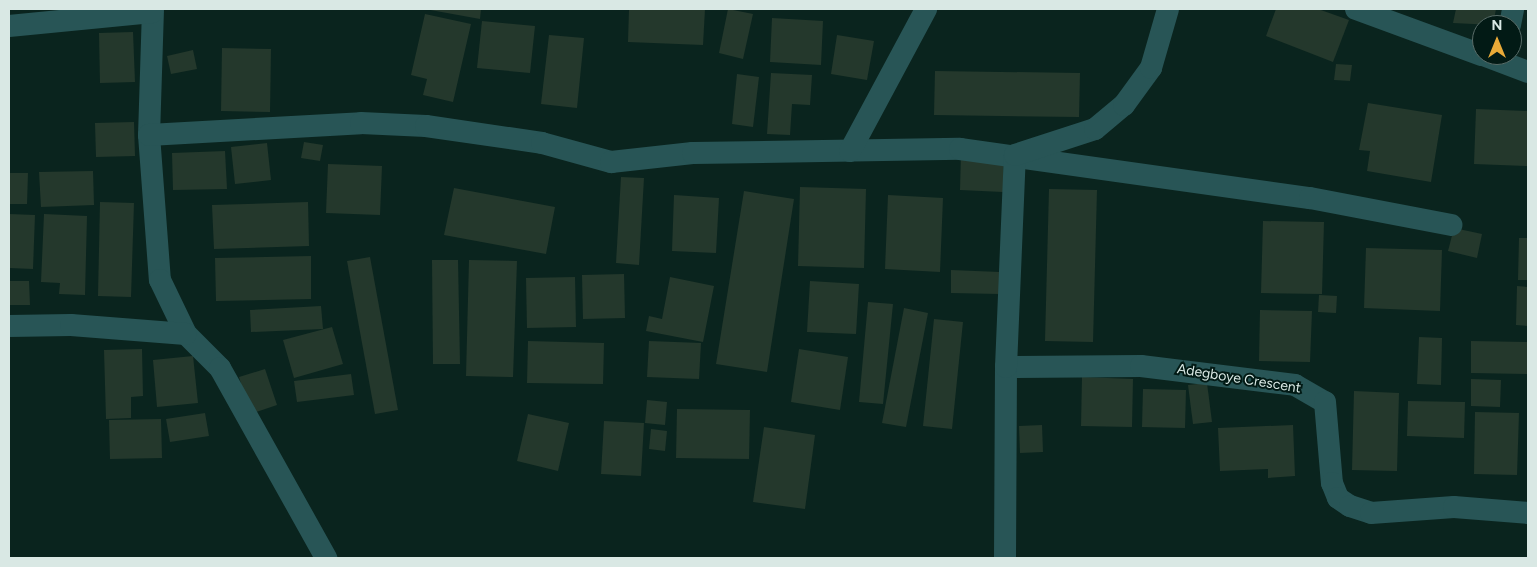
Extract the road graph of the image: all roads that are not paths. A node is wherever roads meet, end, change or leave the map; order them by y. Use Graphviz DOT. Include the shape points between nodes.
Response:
graph roads {
  1 [pos="926,9"];
  2 [pos="1168,9"];
  3 [pos="1356,9"];
  4 [pos="152,11"];
  5 [pos="9,26"];
  6 [pos="1472,50"];
  7 [pos="1512,65"];
  8 [pos="1528,72"];
  9 [pos="149,135"];
  10 [pos="850,151"];
  11 [pos="1015,155"];
  12 [pos="1451,225"];
  13 [pos="9,326"];
  14 [pos="186,334"];
  15 [pos="1006,367"];
  16 [pos="1528,512"];
  17 [pos="326,558"];
  18 [pos="1005,558"];
  1 -- 10 [label="street"];
  2 -- 11 [label="street" via="1151,68 1124,105 1095,129"];
  3 -- 6 [label="street"];
  4 -- 5 [label="street"];
  4 -- 9 [label="street"];
  7 -- 8 [label="street"];
  9 -- 10 [label="street" via="361,123 426,126 542,143 611,162 693,153"];
  9 -- 14 [label="street" via="160,280"];
  10 -- 11 [label="street" via="900,148"];
  11 -- 12 [label="street" via="1310,198"];
  11 -- 15 [label="street"];
  13 -- 14 [label="street" via="71,325"];
  14 -- 17 [label="street" via="220,368"];
  15 -- 16 [label="street, Adegboye Crescent" via="1141,366 1295,385 1325,402 1332,483 1338,498 1350,506 1371,513 1454,507"];
  15 -- 18 [label="street"];
}
